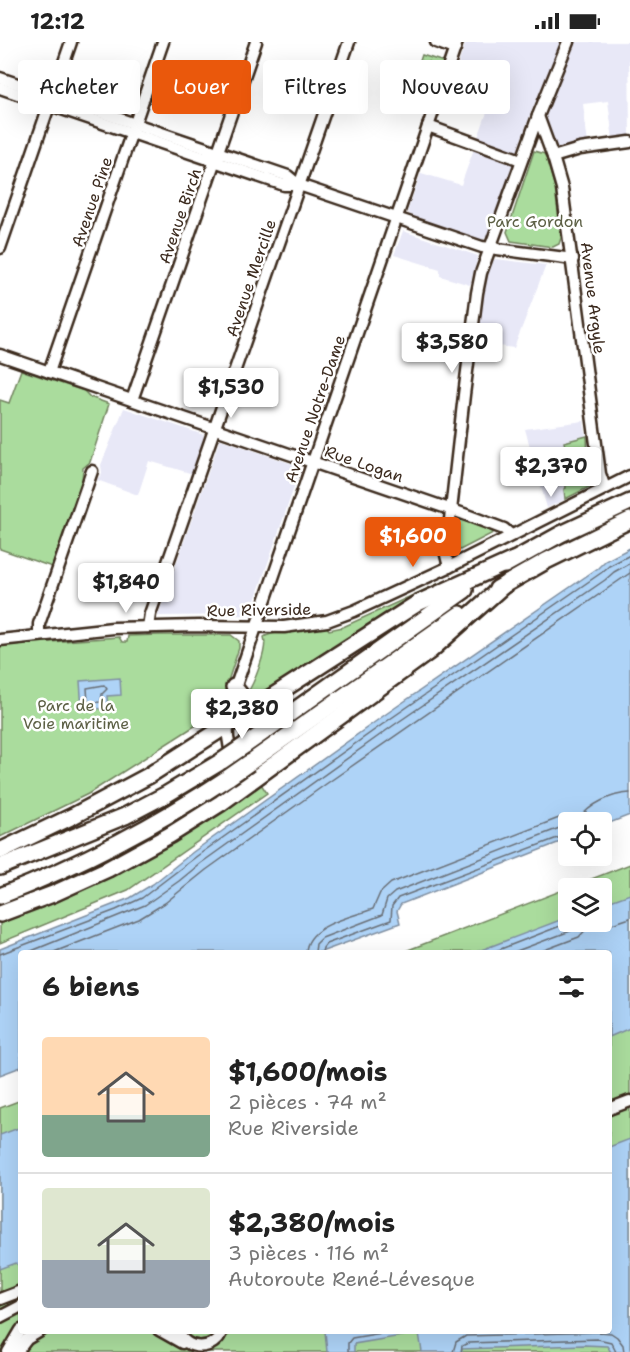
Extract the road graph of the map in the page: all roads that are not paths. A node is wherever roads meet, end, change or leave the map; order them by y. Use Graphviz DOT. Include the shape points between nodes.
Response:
graph roads {
  1 [pos="71,42"];
  2 [pos="164,42"];
  3 [pos="256,42"];
  4 [pos="349,42"];
  5 [pos="436,42"];
  6 [pos="568,42"];
  7 [pos="456,45"];
  8 [pos="65,60"];
  9 [pos="0,78"];
  10 [pos="18,86"];
  11 [pos="0,88"];
  12 [pos="18,92"];
  13 [pos="46,114"];
  14 [pos="92,114"];
  15 [pos="538,116"];
  16 [pos="428,126"];
  17 [pos="134,128"];
  18 [pos="630,142"];
  19 [pos="216,156"];
  20 [pos="553,156"];
  21 [pos="521,160"];
  22 [pos="299,185"];
  23 [pos="396,219"];
  24 [pos="0,248"];
  25 [pos="490,249"];
  26 [pos="573,259"];
  27 [pos="0,356"];
  28 [pos="49,372"];
  29 [pos="132,400"];
  30 [pos="215,429"];
  31 [pos="313,462"];
  32 [pos="92,471"];
  33 [pos="630,476"];
  34 [pos="605,488"];
  35 [pos="630,502"];
  36 [pos="452,510"];
  37 [pos="630,520"];
  38 [pos="511,535"];
  39 [pos="513,560"];
  40 [pos="449,567"];
  41 [pos="505,584"];
  42 [pos="148,627"];
  43 [pos="256,627"];
  44 [pos="39,635"];
  45 [pos="0,640"];
  46 [pos="234,687"];
  47 [pos="256,707"];
  48 [pos="227,725"];
  49 [pos="245,786"];
  50 [pos="0,850"];
  51 [pos="0,867"];
  52 [pos="0,897"];
  53 [pos="0,914"];
  54 [pos="630,1101"];
  55 [pos="612,1108"];
  56 [pos="18,1292"];
  57 [pos="0,1299"];
  58 [pos="18,1308"];
  59 [pos="0,1317"];
  60 [pos="19,1334"];
  61 [pos="35,1334"];
  62 [pos="166,1334"];
  63 [pos="179,1334"];
  64 [pos="221,1334"];
  65 [pos="189,1348"];
  66 [pos="13,1349"];
  1 -- 8 [label="street"];
  2 -- 17 [label="street, Avenue Pine"];
  3 -- 19 [label="street, Avenue Birch"];
  4 -- 22 [label="street, Avenue Mercille"];
  5 -- 7 [label="street"];
  6 -- 15 [label="street"];
  7 -- 16 [label="street, Avenue Notre-Dame"];
  9 -- 10 [label="street"];
  11 -- 12 [label="street"];
  13 -- 24 [label="street"];
  14 -- 17 [label="street"];
  15 -- 20 [label="street, Avenue Argyle"];
  15 -- 21 [label="street"];
  16 -- 21 [label="street"];
  16 -- 23 [label="street, Avenue Notre-Dame"];
  17 -- 19 [label="street"];
  17 -- 28 [label="street, Avenue Pine"];
  18 -- 20 [label="street"];
  19 -- 22 [label="street" via="288,176"];
  19 -- 29 [label="street, Avenue Birch"];
  20 -- 26 [label="street, Avenue Argyle"];
  21 -- 25 [label="street"];
  22 -- 23 [label="street"];
  22 -- 30 [label="street, Avenue Mercille"];
  23 -- 25 [label="street"];
  23 -- 31 [label="street, Avenue Notre-Dame"];
  25 -- 26 [label="street"];
  25 -- 36 [label="street" via="477,293"];
  26 -- 34 [label="street, Avenue Argyle" via="600,474"];
  27 -- 28 [label="street, Rue Logan"];
  28 -- 29 [label="street, Rue Logan"];
  29 -- 30 [label="street, Rue Logan"];
  30 -- 31 [label="street, Rue Logan"];
  30 -- 42 [label="street, Avenue Mercille"];
  31 -- 36 [label="street, Rue Logan"];
  31 -- 43 [label="street, Avenue Notre-Dame"];
  32 -- 44 [label="street" via="39,624"];
  33 -- 34 [label="street, Rue Riverside"];
  34 -- 38 [label="street, Rue Riverside"];
  35 -- 39 [label="highway"];
  36 -- 38 [label="street, Rue Logan"];
  36 -- 40 [label="street" via="446,555"];
  37 -- 41 [label="highway"];
  38 -- 40 [label="street, Rue Riverside"];
  39 -- 47 [label="highway" via="417,603"];
  39 -- 51 [label="highway, bridge" via="444,604 222,761 167,794 125,816"];
  40 -- 43 [label="street, Rue Riverside" via="331,620 294,627"];
  41 -- 49 [label="highway" via="430,651"];
  41 -- 52 [label="highway, bridge" via="183,807"];
  42 -- 43 [label="street, Rue Riverside"];
  42 -- 44 [label="street, Rue Riverside"];
  43 -- 46 [label="street, Avenue Notre-Dame"];
  44 -- 45 [label="street, Rue Riverside"];
  46 -- 47 [label="highway"];
  46 -- 48 [label="street, Avenue Notre-Dame"];
  47 -- 48 [label="highway"];
  48 -- 49 [label="street, Avenue Notre-Dame" via="230,754"];
  48 -- 50 [label="highway" via="130,786"];
  49 -- 53 [label="highway" via="128,858 72,886"];
  54 -- 55 [label="street"];
  56 -- 57 [label="street"];
  58 -- 59 [label="street"];
  60 -- 66 [label="street"];
  61 -- 66 [label="street"];
  62 -- 65 [label="street"];
  63 -- 65 [label="street"];
  64 -- 65 [label="street" via="213,1348"];
}
